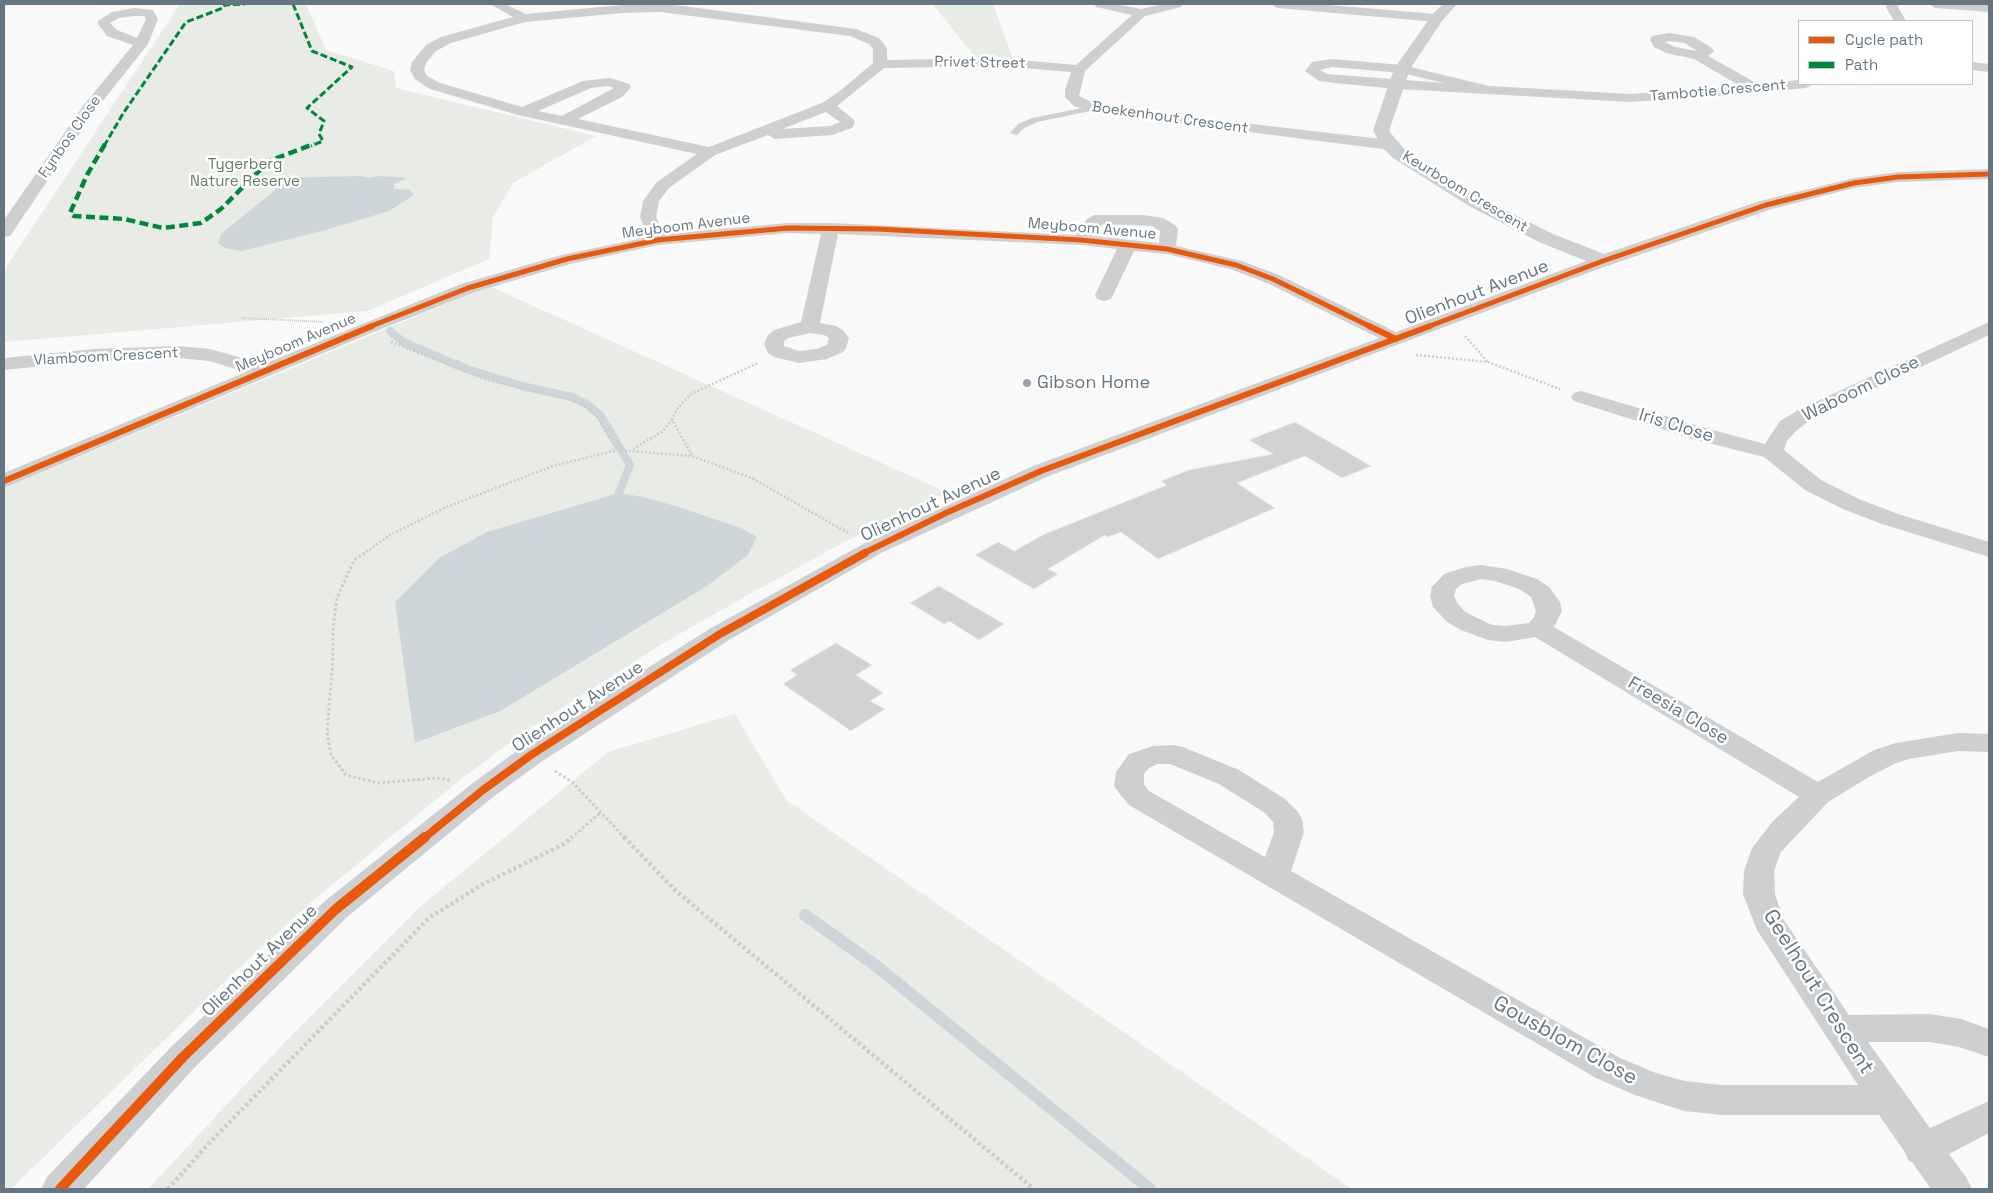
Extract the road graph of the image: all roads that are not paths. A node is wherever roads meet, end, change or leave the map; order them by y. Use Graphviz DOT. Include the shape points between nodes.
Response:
graph roads {
  1 [pos="496,4"];
  2 [pos="1100,4"];
  3 [pos="1177,4"];
  4 [pos="1278,4"];
  5 [pos="1450,4"];
  6 [pos="1893,4"];
  7 [pos="1935,4"];
  8 [pos="665,6"];
  9 [pos="1989,8"];
  10 [pos="1141,12"];
  11 [pos="524,18"];
  12 [pos="1437,18"];
  13 [pos="1899,20"];
  14 [pos="141,44"];
  15 [pos="1698,56"];
  16 [pos="880,64"];
  17 [pos="1973,66"];
  18 [pos="1989,68"];
  19 [pos="1079,69"];
  20 [pos="1400,77"];
  21 [pos="1798,85"];
  22 [pos="1756,89"];
  23 [pos="1588,96"];
  24 [pos="1631,98"];
  25 [pos="827,106"];
  26 [pos="1092,108"];
  27 [pos="1602,110"];
  28 [pos="523,112"];
  29 [pos="1626,112"];
  30 [pos="563,121"];
  31 [pos="1014,133"];
  32 [pos="753,136"];
  33 [pos="1390,145"];
  34 [pos="710,152"];
  35 [pos="1989,174"];
  36 [pos="831,228"];
  37 [pos="4,232"];
  38 [pos="658,240"];
  39 [pos="1081,240"];
  40 [pos="1128,245"];
  41 [pos="1167,249"];
  42 [pos="1603,261"];
  43 [pos="1104,296"];
  44 [pos="810,327"];
  45 [pos="1989,328"];
  46 [pos="1396,339"];
  47 [pos="4,364"];
  48 [pos="266,371"];
  49 [pos="1581,397"];
  50 [pos="1772,452"];
  51 [pos="4,482"];
  52 [pos="1989,550"];
  53 [pos="1538,628"];
  54 [pos="1989,743"];
  55 [pos="1818,794"];
  56 [pos="1274,875"];
  57 [pos="1840,1028"];
  58 [pos="1989,1043"];
  59 [pos="1888,1100"];
  60 [pos="1989,1116"];
  61 [pos="1922,1150"];
  62 [pos="60,1189"];
  63 [pos="1953,1189"];
  1 -- 11 [label="street"];
  2 -- 10 [label="street"];
  3 -- 10 [label="street"];
  4 -- 12 [label="street"];
  5 -- 12 [label="street, Keurboom Crescent"];
  6 -- 13 [label="street"];
  7 -- 9 [label="street"];
  8 -- 11 [label="street"];
  8 -- 16 [label="street" via="851,32 874,41 880,48"];
  10 -- 19 [label="street"];
  11 -- 28 [label="street" via="446,40 431,48 419,62 417,70 422,79 435,86"];
  12 -- 20 [label="street, Keurboom Crescent"];
  14 -- 37 [label="street, Fynbos Close" via="88,109"];
  15 -- 22 [label="street"];
  16 -- 19 [label="street, Privet Street" via="998,62"];
  16 -- 25 [label="street"];
  17 -- 18 [label="street"];
  19 -- 26 [label="street, Boekenhout Crescent" via="1072,97"];
  20 -- 20 [label="street" via="1332,63 1317,65 1312,71 1334,79"];
  20 -- 23 [label="street, Tambotie Crescent" via="1485,89"];
  20 -- 33 [label="street, Keurboom Crescent" via="1383,122 1382,131"];
  21 -- 22 [label="street, Tambotie Crescent"];
  22 -- 24 [label="street, Tambotie Crescent"];
  23 -- 24 [label="street, Tambotie Crescent"];
  23 -- 27 [label="street" via="1592,104"];
  24 -- 29 [label="street, Tambotie Crescent" via="1634,109"];
  25 -- 32 [label="street"];
  25 -- 32 [label="street" via="848,122 846,126 818,132"];
  26 -- 31 [label="lane" via="1035,120"];
  26 -- 33 [label="street, Boekenhout Crescent"];
  28 -- 30 [label="street"];
  28 -- 30 [label="street" via="588,84 609,82 624,86 616,94"];
  30 -- 34 [label="street"];
  32 -- 34 [label="street"];
  33 -- 42 [label="street, Keurboom Crescent" via="1413,163 1497,214"];
  34 -- 38 [label="street" via="663,184 650,201 648,217"];
  35 -- 42 [label="street, Olienhout Avenue" via="1898,178 1808,193"];
  36 -- 38 [label="street, Meyboom Avenue" via="748,231"];
  36 -- 39 [label="street, Meyboom Avenue"];
  36 -- 44 [label="street"];
  38 -- 48 [label="street, Meyboom Avenue" via="502,276"];
  39 -- 40 [label="street, Meyboom Avenue"];
  39 -- 41 [label="street" via="1093,223 1100,219 1143,220 1157,222 1169,229"];
  40 -- 41 [label="street, Meyboom Avenue"];
  40 -- 43 [label="street"];
  41 -- 46 [label="street, Meyboom Avenue" via="1236,265 1273,279"];
  42 -- 46 [label="street, Olienhout Avenue"];
  44 -- 44 [label="street" via="789,330 775,338 775,348 781,353 799,357 810,357 836,348 839,338 836,334"];
  45 -- 50 [label="street, Waboom Close" via="1807,413 1788,426"];
  46 -- 62 [label="street, Olienhout Avenue" via="1041,471 948,512 874,548 720,634 600,710 483,790 336,909 183,1057"];
  47 -- 48 [label="street, Vlamboom Crescent" via="94,355 179,352 210,354"];
  48 -- 51 [label="street, Meyboom Avenue"];
  49 -- 50 [label="street, Iris Close"];
  50 -- 52 [label="street" via="1813,485 1851,504"];
  53 -- 55 [label="street, Freesia Close"];
  54 -- 55 [label="street, Geelhout Crescent" via="1958,742 1906,750 1884,757"];
  55 -- 57 [label="street, Geelhout Crescent" via="1767,848 1759,871 1759,894 1768,922"];
  56 -- 56 [label="street, Gousblom Close" via="1139,798 1129,786 1130,772 1139,761 1153,755 1173,754 1229,777 1275,806 1287,819 1289,832"];
  56 -- 59 [label="street, Gousblom Close" via="1608,1068 1648,1085 1684,1096 1721,1100"];
  57 -- 58 [label="street" via="1930,1028 1961,1033"];
  57 -- 59 [label="street, Geelhout Crescent"];
  59 -- 61 [label="street, Geelhout Crescent"];
  60 -- 61 [label="street"];
  61 -- 63 [label="street, Geelhout Crescent"];
}
